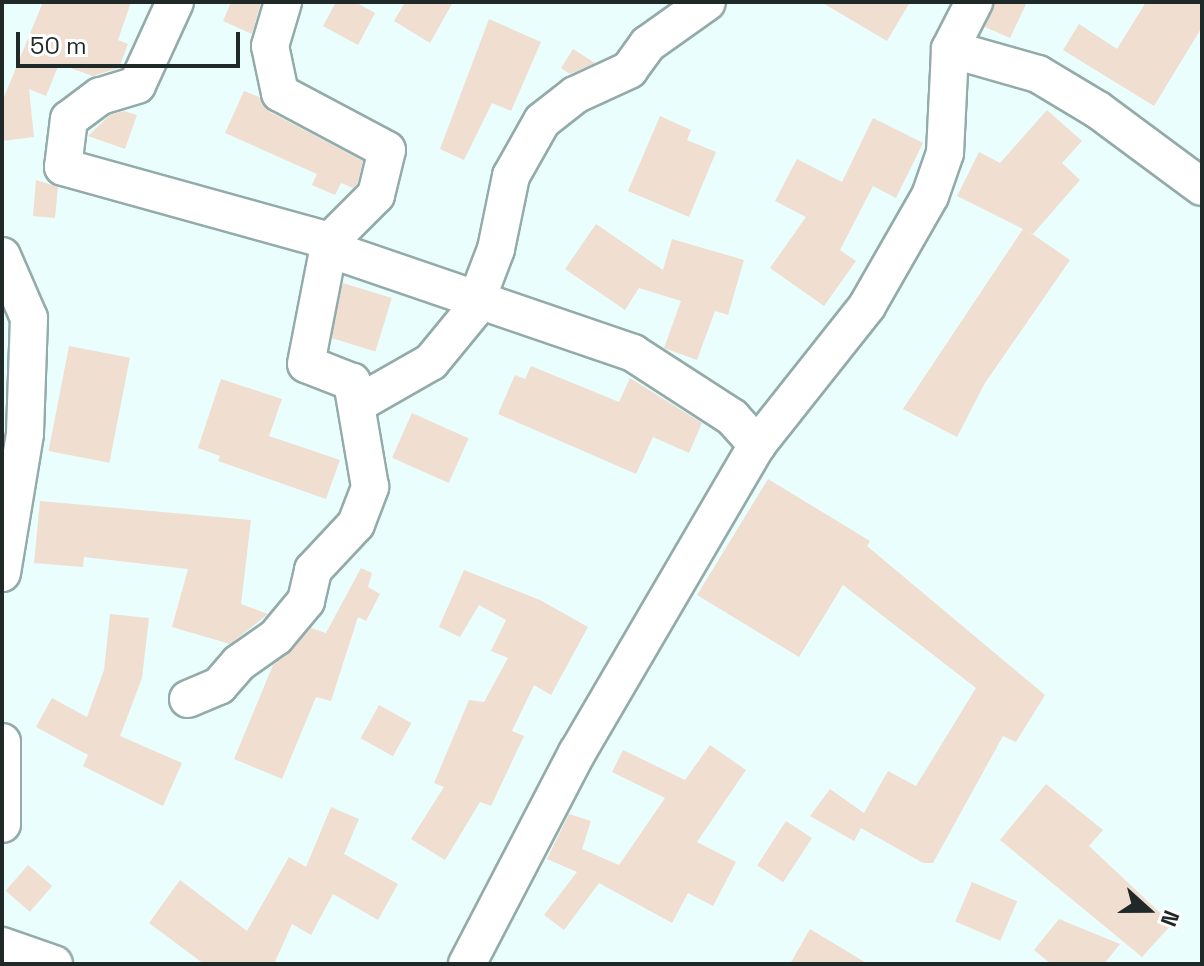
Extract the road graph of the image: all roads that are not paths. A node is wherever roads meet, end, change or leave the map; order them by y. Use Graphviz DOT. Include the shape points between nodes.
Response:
graph roads {
  1 [pos="175,2"];
  2 [pos="283,2"];
  3 [pos="707,2"];
  4 [pos="974,2"];
  5 [pos="950,49"];
  6 [pos="1202,187"];
  7 [pos="330,241"];
  8 [pos="2,256"];
  9 [pos="476,302"];
  10 [pos="359,403"];
  11 [pos="757,445"];
  12 [pos="2,573"];
  13 [pos="188,699"];
  14 [pos="2,742"];
  15 [pos="2,824"];
  16 [pos="2,946"];
  17 [pos="54,964"];
  18 [pos="467,964"];
  1 -- 7 [label="street" via="137,85 100,96 69,119 63,167"];
  2 -- 7 [label="street" via="270,46 280,93 387,150 376,195"];
  3 -- 9 [label="street" via="648,44 629,70 575,95 542,121 507,189 496,249"];
  4 -- 5 [label="street"];
  5 -- 6 [label="street" via="1038,74 1098,110"];
  5 -- 11 [label="street" via="945,153 930,196 867,306"];
  7 -- 9 [label="street" via="341,253"];
  7 -- 10 [label="street" via="306,364 352,382"];
  8 -- 12 [label="street" via="29,318 25,434"];
  9 -- 10 [label="street" via="431,362"];
  9 -- 11 [label="street" via="633,353 732,417"];
  10 -- 13 [label="street" via="370,487 356,524 313,570 306,601 276,637 239,663 219,686"];
  11 -- 18 [label="street" via="577,753"];
  14 -- 15 [label="street"];
  16 -- 17 [label="street"];
}
